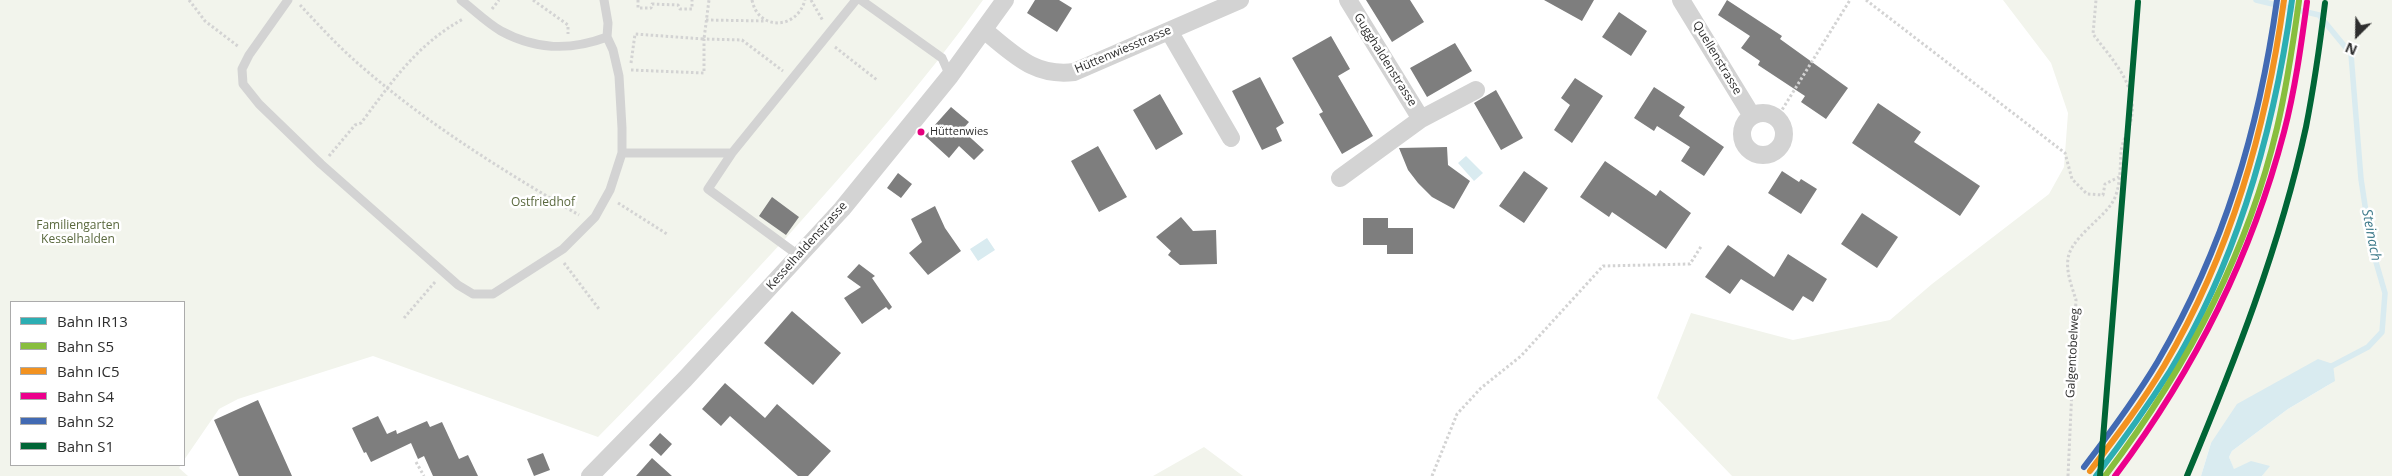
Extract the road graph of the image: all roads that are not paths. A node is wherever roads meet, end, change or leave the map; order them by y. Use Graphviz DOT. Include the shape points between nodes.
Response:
graph roads {
  1 [pos="288,0"];
  2 [pos="461,0"];
  3 [pos="604,0"];
  4 [pos="856,0"];
  5 [pos="861,0"];
  6 [pos="1005,0"];
  7 [pos="1240,0"];
  8 [pos="1348,0"];
  9 [pos="1681,0"];
  10 [pos="1169,30"];
  11 [pos="984,31"];
  12 [pos="607,37"];
  13 [pos="950,76"];
  14 [pos="1476,90"];
  15 [pos="1752,116"];
  16 [pos="1421,119"];
  17 [pos="1232,138"];
  18 [pos="622,153"];
  19 [pos="732,153"];
  20 [pos="1340,178"];
  21 [pos="798,255"];
  22 [pos="590,476"];
  1 -- 18 [label="lane" via="249,54 242,68 243,84 259,104 321,164 458,285 474,294 493,294 556,253 591,221 606,196"];
  2 -- 12 [label="lane" via="502,31 544,46 569,48"];
  3 -- 12 [label="lane"];
  4 -- 19 [label="lane"];
  5 -- 13 [label="lane" via="942,58"];
  6 -- 11 [label="street, Kesselhaldenstrasse"];
  7 -- 10 [label="street, Hüttenwiesstrasse"];
  8 -- 16 [label="street, Gugghaldenstrasse"];
  9 -- 15 [label="street, Quellenstrasse"];
  10 -- 11 [label="street, Hüttenwiesstrasse" via="1074,72 1056,74 1026,62"];
  10 -- 17 [label="street"];
  11 -- 13 [label="street, Kesselhaldenstrasse"];
  12 -- 18 [label="lane" via="617,70"];
  13 -- 21 [label="street, Kesselhaldenstrasse" via="842,209"];
  14 -- 16 [label="street"];
  15 -- 15 [label="street" via="1765,113 1777,118 1784,130 1783,143 1775,152 1762,156 1750,151 1742,140 1743,126"];
  16 -- 20 [label="street"];
  18 -- 19 [label="lane"];
  19 -- 21 [label="lane" via="708,189"];
  21 -- 22 [label="street, Kesselhaldenstrasse" via="685,379"];
}
